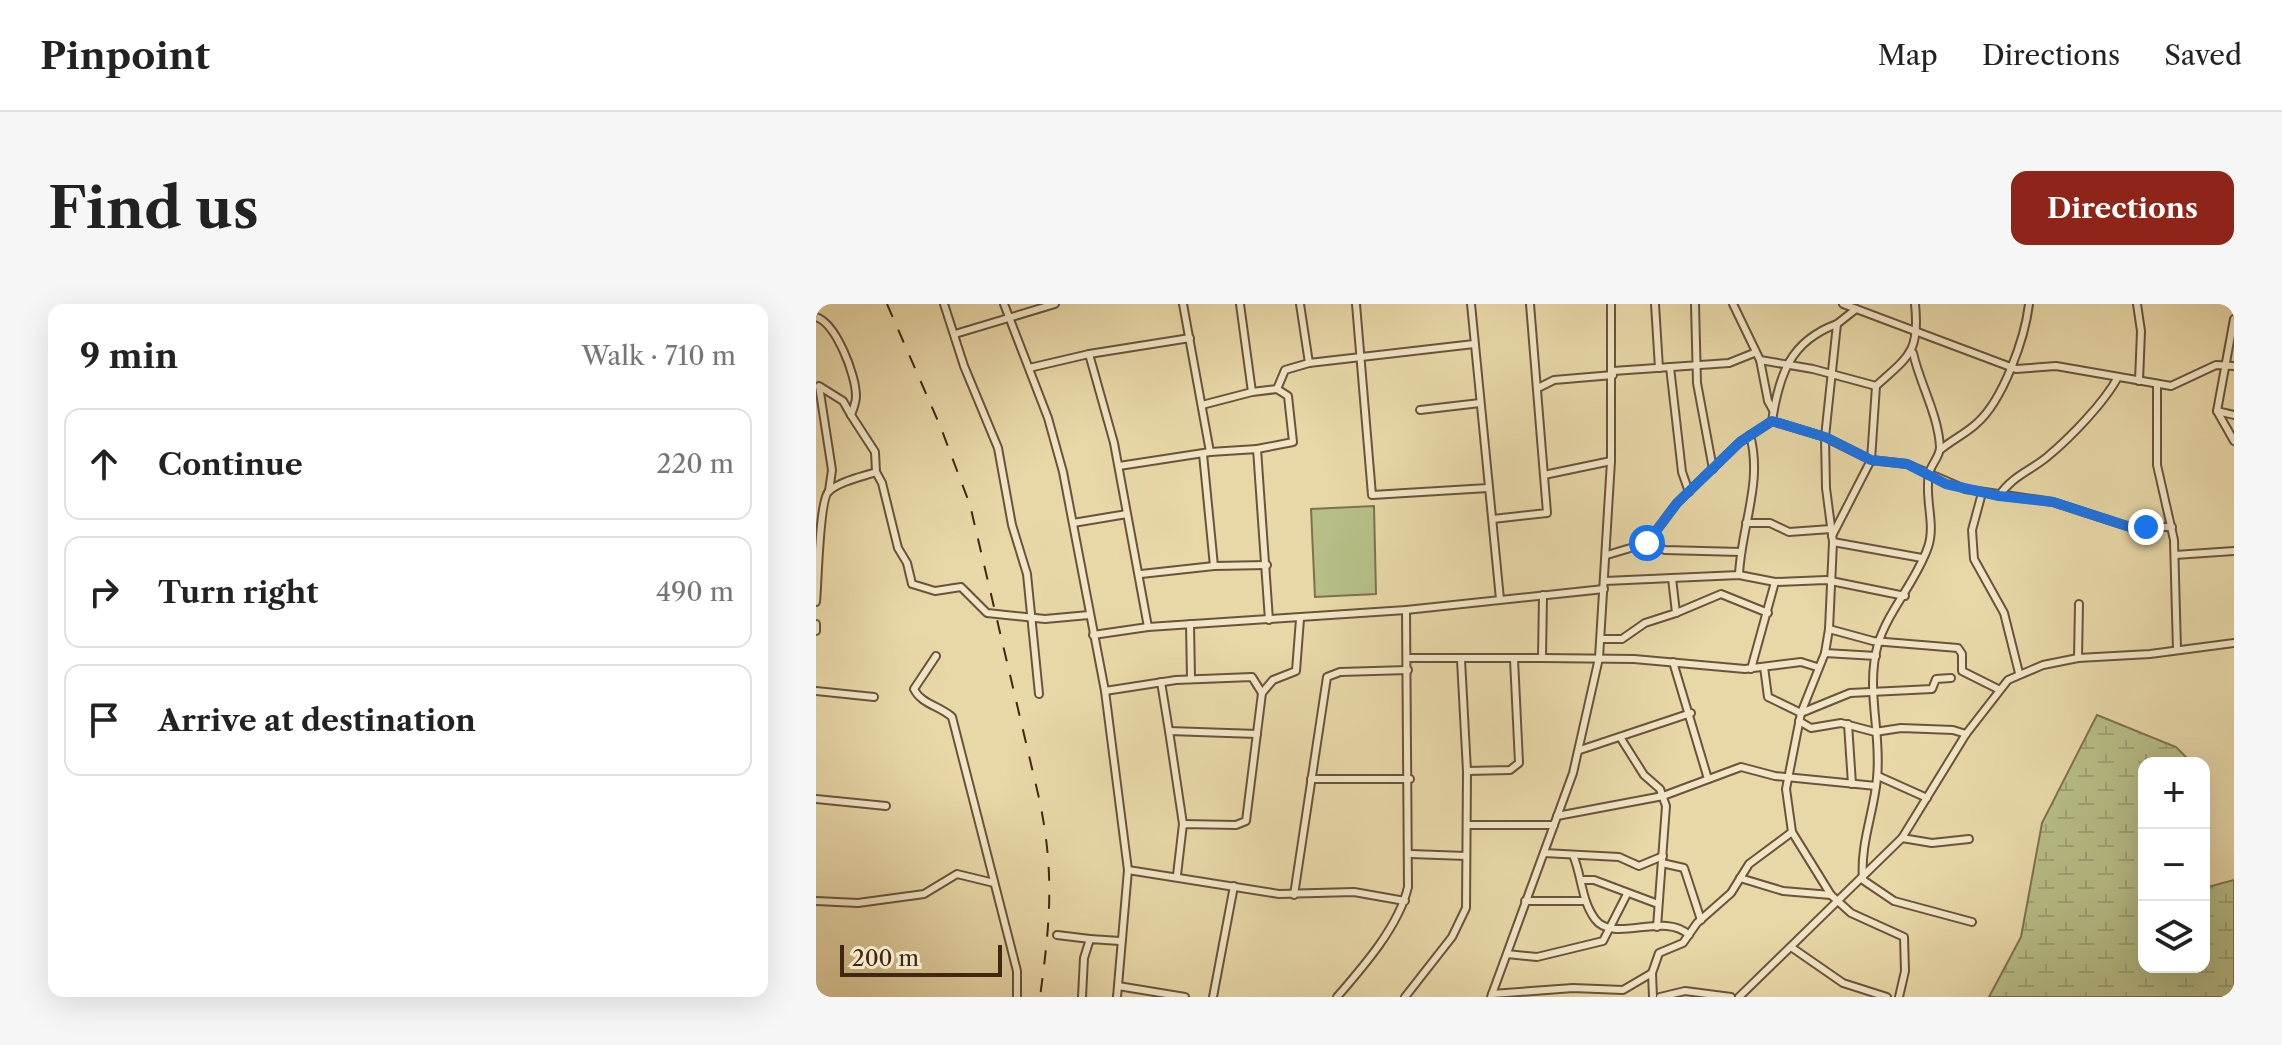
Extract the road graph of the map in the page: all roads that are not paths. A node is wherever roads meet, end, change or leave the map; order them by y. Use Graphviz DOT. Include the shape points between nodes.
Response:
graph roads {
  1 [pos="944,304"];
  2 [pos="1004,304"];
  3 [pos="1055,304"];
  4 [pos="1183,304"];
  5 [pos="1240,304"];
  6 [pos="1300,304"];
  7 [pos="1356,304"];
  8 [pos="1471,304"];
  9 [pos="1530,304"];
  10 [pos="1611,304"];
  11 [pos="1655,304"];
  12 [pos="1695,304"];
  13 [pos="1733,304"];
  14 [pos="1843,304"];
  15 [pos="1915,304"];
  16 [pos="2029,304"];
  17 [pos="2137,304"];
  18 [pos="1861,307"];
  19 [pos="816,317"];
  20 [pos="1008,318"];
  21 [pos="2234,319"];
  22 [pos="1837,324"];
  23 [pos="1917,330"];
  24 [pos="955,334"];
  25 [pos="1190,338"];
  26 [pos="1474,344"];
  27 [pos="1754,353"];
  28 [pos="1913,353"];
  29 [pos="1089,354"];
  30 [pos="1363,358"];
  31 [pos="1760,360"];
  32 [pos="1309,363"];
  33 [pos="1696,364"];
  34 [pos="2224,365"];
  35 [pos="2234,366"];
  36 [pos="1670,367"];
  37 [pos="1783,367"];
  38 [pos="2011,367"];
  39 [pos="1029,368"];
  40 [pos="1659,368"];
  41 [pos="1613,373"];
  42 [pos="1832,375"];
  43 [pos="2118,377"];
  44 [pos="2139,381"];
  45 [pos="2157,385"];
  46 [pos="1876,386"];
  47 [pos="1538,388"];
  48 [pos="1277,389"];
  49 [pos="1252,392"];
  50 [pos="1480,403"];
  51 [pos="1202,405"];
  52 [pos="1420,410"];
  53 [pos="1773,410"];
  54 [pos="2217,411"];
  55 [pos="851,415"];
  56 [pos="2234,415"];
  57 [pos="1772,421"];
  58 [pos="1750,435"];
  59 [pos="1825,437"];
  60 [pos="2234,441"];
  61 [pos="1257,449"];
  62 [pos="1940,450"];
  63 [pos="1206,453"];
  64 [pos="1871,460"];
  65 [pos="1611,461"];
  66 [pos="1119,466"];
  67 [pos="1713,469"];
  68 [pos="876,472"];
  69 [pos="1929,474"];
  70 [pos="1544,475"];
  71 [pos="1488,488"];
  72 [pos="829,491"];
  73 [pos="1689,492"];
  74 [pos="1982,493"];
  75 [pos="1999,496"];
  76 [pos="1127,514"];
  77 [pos="818,516"];
  78 [pos="1493,519"];
  79 [pos="1073,523"];
  80 [pos="1746,523"];
  81 [pos="2172,527"];
  82 [pos="1832,536"];
  83 [pos="1647,543"];
  84 [pos="2234,551"];
  85 [pos="1741,552"];
  86 [pos="1607,555"];
  87 [pos="2175,555"];
  88 [pos="1922,558"];
  89 [pos="1267,565"];
  90 [pos="1214,566"];
  91 [pos="1141,574"];
  92 [pos="1739,575"];
  93 [pos="1672,578"];
  94 [pos="1832,581"];
  95 [pos="1775,582"];
  96 [pos="1605,585"];
  97 [pos="1543,595"];
  98 [pos="1905,596"];
  99 [pos="1500,599"];
  100 [pos="816,602"];
  101 [pos="2079,604"];
  102 [pos="1406,610"];
  103 [pos="1676,613"];
  104 [pos="1768,613"];
  105 [pos="1089,615"];
  106 [pos="1031,617"];
  107 [pos="1300,619"];
  108 [pos="1269,620"];
  109 [pos="816,624"];
  110 [pos="1190,624"];
  111 [pos="1148,627"];
  112 [pos="1829,629"];
  113 [pos="816,631"];
  114 [pos="1093,635"];
  115 [pos="1601,639"];
  116 [pos="1879,642"];
  117 [pos="2234,643"];
  118 [pos="2177,650"];
  119 [pos="1825,653"];
  120 [pos="936,656"];
  121 [pos="1876,656"];
  122 [pos="1407,658"];
  123 [pos="1542,658"];
  124 [pos="1599,658"];
  125 [pos="2078,658"];
  126 [pos="1514,659"];
  127 [pos="1461,660"];
  128 [pos="1673,662"];
  129 [pos="1764,667"];
  130 [pos="1817,667"];
  131 [pos="1751,669"];
  132 [pos="1408,670"];
  133 [pos="2019,673"];
  134 [pos="1191,678"];
  135 [pos="1951,678"];
  136 [pos="1161,682"];
  137 [pos="1998,689"];
  138 [pos="816,691"];
  139 [pos="1105,691"];
  140 [pos="1872,691"];
  141 [pos="1262,693"];
  142 [pos="1039,694"];
  143 [pos="874,697"];
  144 [pos="1691,713"];
  145 [pos="1800,717"];
  146 [pos="1848,724"];
  147 [pos="1169,731"];
  148 [pos="1875,732"];
  149 [pos="1257,734"];
  150 [pos="1966,734"];
  151 [pos="1620,737"];
  152 [pos="1580,750"];
  153 [pos="1467,771"];
  154 [pos="1878,776"];
  155 [pos="1787,777"];
  156 [pos="1311,779"];
  157 [pos="1410,779"];
  158 [pos="1708,779"];
  159 [pos="1852,784"];
  160 [pos="1876,786"];
  161 [pos="1663,796"];
  162 [pos="1927,798"];
  163 [pos="816,799"];
  164 [pos="886,806"];
  165 [pos="1557,816"];
  166 [pos="1183,824"];
  167 [pos="1467,825"];
  168 [pos="1554,825"];
  169 [pos="1792,832"];
  170 [pos="1902,838"];
  171 [pos="1969,839"];
  172 [pos="1544,853"];
  173 [pos="1411,854"];
  174 [pos="1573,855"];
  175 [pos="1466,856"];
  176 [pos="1662,860"];
  177 [pos="1128,870"];
  178 [pos="1177,875"];
  179 [pos="1740,878"];
  180 [pos="1582,880"];
  181 [pos="1863,880"];
  182 [pos="995,884"];
  183 [pos="1234,886"];
  184 [pos="1627,894"];
  185 [pos="1294,895"];
  186 [pos="1831,895"];
  187 [pos="816,901"];
  188 [pos="1405,901"];
  189 [pos="1525,901"];
  190 [pos="1585,901"];
  191 [pos="1838,903"];
  192 [pos="1658,904"];
  193 [pos="1701,920"];
  194 [pos="1972,922"];
  195 [pos="1657,927"];
  196 [pos="1611,929"];
  197 [pos="1057,935"];
  198 [pos="1689,935"];
  199 [pos="1090,939"];
  200 [pos="1120,941"];
  201 [pos="1791,947"];
  202 [pos="1507,954"];
  203 [pos="1652,973"];
  204 [pos="1118,986"];
  205 [pos="1598,988"];
  206 [pos="1492,996"];
  207 [pos="1017,997"];
  208 [pos="1082,997"];
  209 [pos="1117,997"];
  210 [pos="1185,997"];
  211 [pos="1213,997"];
  212 [pos="1337,997"];
  213 [pos="1405,997"];
  214 [pos="1597,997"];
  215 [pos="1653,997"];
  216 [pos="1660,997"];
  217 [pos="1731,997"];
  218 [pos="1739,997"];
  219 [pos="1887,997"];
  220 [pos="1899,997"];
  1 -- 24 [label="street"];
  2 -- 20 [label="street"];
  3 -- 20 [label="street"];
  4 -- 25 [label="street"];
  5 -- 49 [label="street"];
  6 -- 32 [label="street"];
  7 -- 30 [label="street"];
  8 -- 26 [label="street"];
  9 -- 47 [label="street"];
  10 -- 41 [label="street"];
  11 -- 40 [label="street"];
  12 -- 33 [label="street"];
  13 -- 27 [label="street"];
  14 -- 18 [label="street"];
  15 -- 23 [label="street"];
  16 -- 38 [label="street"];
  17 -- 44 [label="street"];
  18 -- 22 [label="street"];
  18 -- 23 [label="street"];
  19 -- 55 [label="street" via="828,322 845,352 856,394"];
  20 -- 24 [label="street"];
  20 -- 39 [label="street"];
  21 -- 34 [label="street"];
  22 -- 37 [label="street" via="1807,339"];
  22 -- 42 [label="street"];
  23 -- 28 [label="street"];
  23 -- 38 [label="street"];
  24 -- 106 [label="street" via="998,448 1025,562"];
  25 -- 29 [label="street"];
  25 -- 51 [label="street"];
  26 -- 30 [label="street"];
  26 -- 50 [label="street"];
  27 -- 31 [label="street"];
  27 -- 33 [label="street" via="1729,363"];
  28 -- 46 [label="street"];
  28 -- 62 [label="street"];
  29 -- 39 [label="street"];
  29 -- 66 [label="street"];
  30 -- 32 [label="street"];
  30 -- 71 [label="street" via="1372,495"];
  31 -- 37 [label="street"];
  31 -- 53 [label="street"];
  32 -- 48 [label="street" via="1285,370"];
  33 -- 36 [label="street"];
  33 -- 67 [label="street"];
  34 -- 35 [label="street"];
  34 -- 45 [label="street" via="2171,386"];
  34 -- 54 [label="street"];
  36 -- 40 [label="street"];
  36 -- 73 [label="street"];
  37 -- 42 [label="street"];
  37 -- 53 [label="street"];
  38 -- 43 [label="street" via="2056,366"];
  38 -- 62 [label="street" via="1978,423"];
  39 -- 79 [label="street" via="1059,459"];
  40 -- 41 [label="street"];
  41 -- 47 [label="street" via="1554,380"];
  41 -- 65 [label="street"];
  42 -- 46 [label="street"];
  42 -- 59 [label="street"];
  43 -- 44 [label="street"];
  43 -- 75 [label="street" via="2060,445 2007,484"];
  44 -- 45 [label="street"];
  45 -- 81 [label="street" via="2157,465"];
  46 -- 64 [label="street"];
  47 -- 70 [label="street"];
  48 -- 49 [label="street"];
  48 -- 61 [label="street" via="1288,396 1293,442"];
  49 -- 51 [label="street"];
  50 -- 52 [label="street"];
  50 -- 71 [label="street"];
  51 -- 63 [label="street"];
  53 -- 57 [label="street"];
  54 -- 56 [label="street"];
  54 -- 60 [label="street"];
  55 -- 68 [label="street" via="873,446"];
  55 -- 72 [label="street" via="843,401 819,386 832,470"];
  57 -- 58 [label="street"];
  57 -- 59 [label="street"];
  58 -- 67 [label="street"];
  58 -- 80 [label="street" via="1756,465"];
  59 -- 64 [label="street"];
  59 -- 82 [label="street"];
  61 -- 63 [label="street"];
  61 -- 89 [label="street"];
  62 -- 69 [label="street"];
  63 -- 66 [label="street"];
  63 -- 90 [label="street"];
  64 -- 69 [label="street" via="1907,464"];
  64 -- 82 [label="street"];
  65 -- 70 [label="street"];
  65 -- 86 [label="street"];
  66 -- 76 [label="street"];
  67 -- 73 [label="street"];
  68 -- 72 [label="street"];
  68 -- 106 [label="street" via="912,584 935,591 961,587 987,613"];
  69 -- 74 [label="street"];
  69 -- 88 [label="street" via="1929,545"];
  70 -- 78 [label="street" via="1546,515"];
  71 -- 78 [label="street"];
  72 -- 77 [label="street"];
  73 -- 83 [label="street"];
  74 -- 75 [label="street"];
  74 -- 133 [label="street" via="1972,530 1974,559 2004,613"];
  75 -- 81 [label="street" via="2053,502 2130,527"];
  76 -- 79 [label="street"];
  76 -- 91 [label="street"];
  77 -- 100 [label="street"];
  78 -- 99 [label="street"];
  79 -- 105 [label="street"];
  80 -- 82 [label="street"];
  80 -- 85 [label="street"];
  81 -- 87 [label="street"];
  82 -- 88 [label="street"];
  82 -- 94 [label="street"];
  83 -- 85 [label="street" via="1665,550"];
  83 -- 86 [label="street"];
  84 -- 87 [label="street"];
  85 -- 92 [label="street"];
  86 -- 96 [label="street"];
  87 -- 118 [label="street"];
  88 -- 98 [label="street"];
  89 -- 90 [label="street"];
  89 -- 108 [label="street"];
  90 -- 91 [label="street"];
  91 -- 111 [label="street"];
  92 -- 93 [label="street"];
  92 -- 95 [label="street"];
  93 -- 96 [label="street"];
  93 -- 103 [label="street"];
  94 -- 95 [label="street"];
  94 -- 98 [label="street"];
  94 -- 112 [label="street"];
  95 -- 104 [label="street"];
  96 -- 97 [label="street"];
  96 -- 115 [label="street"];
  97 -- 99 [label="street"];
  97 -- 123 [label="street"];
  98 -- 116 [label="street"];
  99 -- 102 [label="street"];
  101 -- 125 [label="street"];
  102 -- 107 [label="street"];
  102 -- 122 [label="street"];
  103 -- 104 [label="street" via="1721,594"];
  103 -- 115 [label="street" via="1641,625 1622,639"];
  104 -- 131 [label="street"];
  105 -- 106 [label="street"];
  105 -- 114 [label="street"];
  106 -- 142 [label="street"];
  107 -- 108 [label="street"];
  107 -- 141 [label="street" via="1296,671 1273,680"];
  108 -- 110 [label="street"];
  109 -- 113 [label="street"];
  110 -- 111 [label="street"];
  110 -- 134 [label="street"];
  111 -- 114 [label="street"];
  112 -- 116 [label="street"];
  112 -- 119 [label="street"];
  114 -- 139 [label="street"];
  115 -- 124 [label="street"];
  116 -- 121 [label="street"];
  116 -- 137 [label="street" via="1958,648 1962,671"];
  117 -- 118 [label="street"];
  118 -- 125 [label="street"];
  119 -- 121 [label="street"];
  119 -- 130 [label="street"];
  120 -- 182 [label="street" via="914,689 922,700 952,717"];
  121 -- 140 [label="street"];
  122 -- 127 [label="street"];
  122 -- 132 [label="street"];
  123 -- 124 [label="street"];
  123 -- 126 [label="street"];
  124 -- 128 [label="street"];
  124 -- 152 [label="street"];
  125 -- 133 [label="street"];
  126 -- 127 [label="street"];
  126 -- 153 [label="street" via="1519,763 1510,770"];
  127 -- 153 [label="street"];
  128 -- 131 [label="street"];
  128 -- 144 [label="street"];
  129 -- 130 [label="street" via="1801,662"];
  129 -- 131 [label="street"];
  129 -- 145 [label="street" via="1768,697"];
  130 -- 145 [label="street"];
  132 -- 156 [label="street" via="1327,677"];
  132 -- 157 [label="street"];
  133 -- 137 [label="street"];
  134 -- 136 [label="street"];
  134 -- 141 [label="street" via="1252,677"];
  135 -- 140 [label="street" via="1936,679 1932,689"];
  136 -- 139 [label="street"];
  136 -- 147 [label="street"];
  137 -- 150 [label="street"];
  138 -- 143 [label="street"];
  139 -- 177 [label="street"];
  140 -- 145 [label="street" via="1839,696"];
  140 -- 148 [label="street"];
  141 -- 149 [label="street"];
  144 -- 151 [label="street"];
  144 -- 158 [label="street"];
  145 -- 146 [label="street" via="1811,728"];
  145 -- 155 [label="street"];
  146 -- 148 [label="street"];
  146 -- 159 [label="street"];
  147 -- 149 [label="street"];
  147 -- 166 [label="street"];
  148 -- 150 [label="street" via="1924,728"];
  148 -- 154 [label="street"];
  149 -- 166 [label="street" via="1246,821"];
  150 -- 162 [label="street"];
  151 -- 152 [label="street"];
  151 -- 161 [label="street"];
  152 -- 165 [label="street"];
  153 -- 167 [label="street"];
  154 -- 160 [label="street"];
  154 -- 162 [label="street"];
  155 -- 158 [label="street" via="1741,767"];
  155 -- 159 [label="street"];
  155 -- 169 [label="street"];
  156 -- 157 [label="street"];
  156 -- 185 [label="street"];
  157 -- 173 [label="street"];
  158 -- 161 [label="street"];
  159 -- 160 [label="street"];
  160 -- 181 [label="street" via="1864,837"];
  161 -- 165 [label="street"];
  161 -- 176 [label="street" via="1668,816"];
  162 -- 170 [label="street"];
  163 -- 164 [label="street"];
  165 -- 168 [label="street"];
  166 -- 178 [label="street"];
  167 -- 168 [label="street"];
  167 -- 175 [label="street"];
  168 -- 172 [label="street"];
  169 -- 179 [label="street" via="1769,846"];
  169 -- 186 [label="street"];
  170 -- 171 [label="street" via="1932,843"];
  170 -- 181 [label="street"];
  172 -- 174 [label="street"];
  172 -- 189 [label="street"];
  173 -- 175 [label="street"];
  173 -- 188 [label="street"];
  174 -- 176 [label="street" via="1619,857 1639,866"];
  174 -- 180 [label="street"];
  175 -- 213 [label="street" via="1465,915"];
  176 -- 192 [label="street"];
  176 -- 193 [label="street" via="1684,868"];
  177 -- 178 [label="street"];
  177 -- 200 [label="street"];
  178 -- 183 [label="street"];
  179 -- 186 [label="street" via="1783,891"];
  179 -- 193 [label="street"];
  180 -- 184 [label="street"];
  180 -- 190 [label="street"];
  181 -- 191 [label="street"];
  181 -- 194 [label="street" via="1894,901"];
  182 -- 187 [label="street" via="957,874 924,894 858,903"];
  182 -- 207 [label="street" via="1017,971"];
  183 -- 185 [label="street"];
  183 -- 211 [label="street"];
  184 -- 192 [label="street"];
  184 -- 196 [label="street"];
  185 -- 188 [label="street" via="1354,892"];
  186 -- 191 [label="street"];
  188 -- 212 [label="street"];
  189 -- 190 [label="street"];
  189 -- 202 [label="street"];
  190 -- 196 [label="street" via="1598,923"];
  191 -- 201 [label="street"];
  191 -- 220 [label="street" via="1902,934 1905,971"];
  192 -- 195 [label="street"];
  193 -- 198 [label="street"];
  195 -- 196 [label="street"];
  195 -- 198 [label="street" via="1675,926"];
  196 -- 202 [label="street" via="1596,944 1537,957"];
  197 -- 199 [label="street"];
  198 -- 203 [label="street" via="1659,953"];
  199 -- 200 [label="street"];
  199 -- 208 [label="street"];
  200 -- 204 [label="street"];
  201 -- 218 [label="street"];
  201 -- 219 [label="street" via="1843,983"];
  202 -- 206 [label="street"];
  203 -- 205 [label="street" via="1629,988"];
  203 -- 215 [label="street"];
  204 -- 209 [label="street"];
  204 -- 210 [label="street"];
  205 -- 206 [label="street"];
  205 -- 214 [label="street"];
  216 -- 217 [label="street" via="1685,991"];
}
